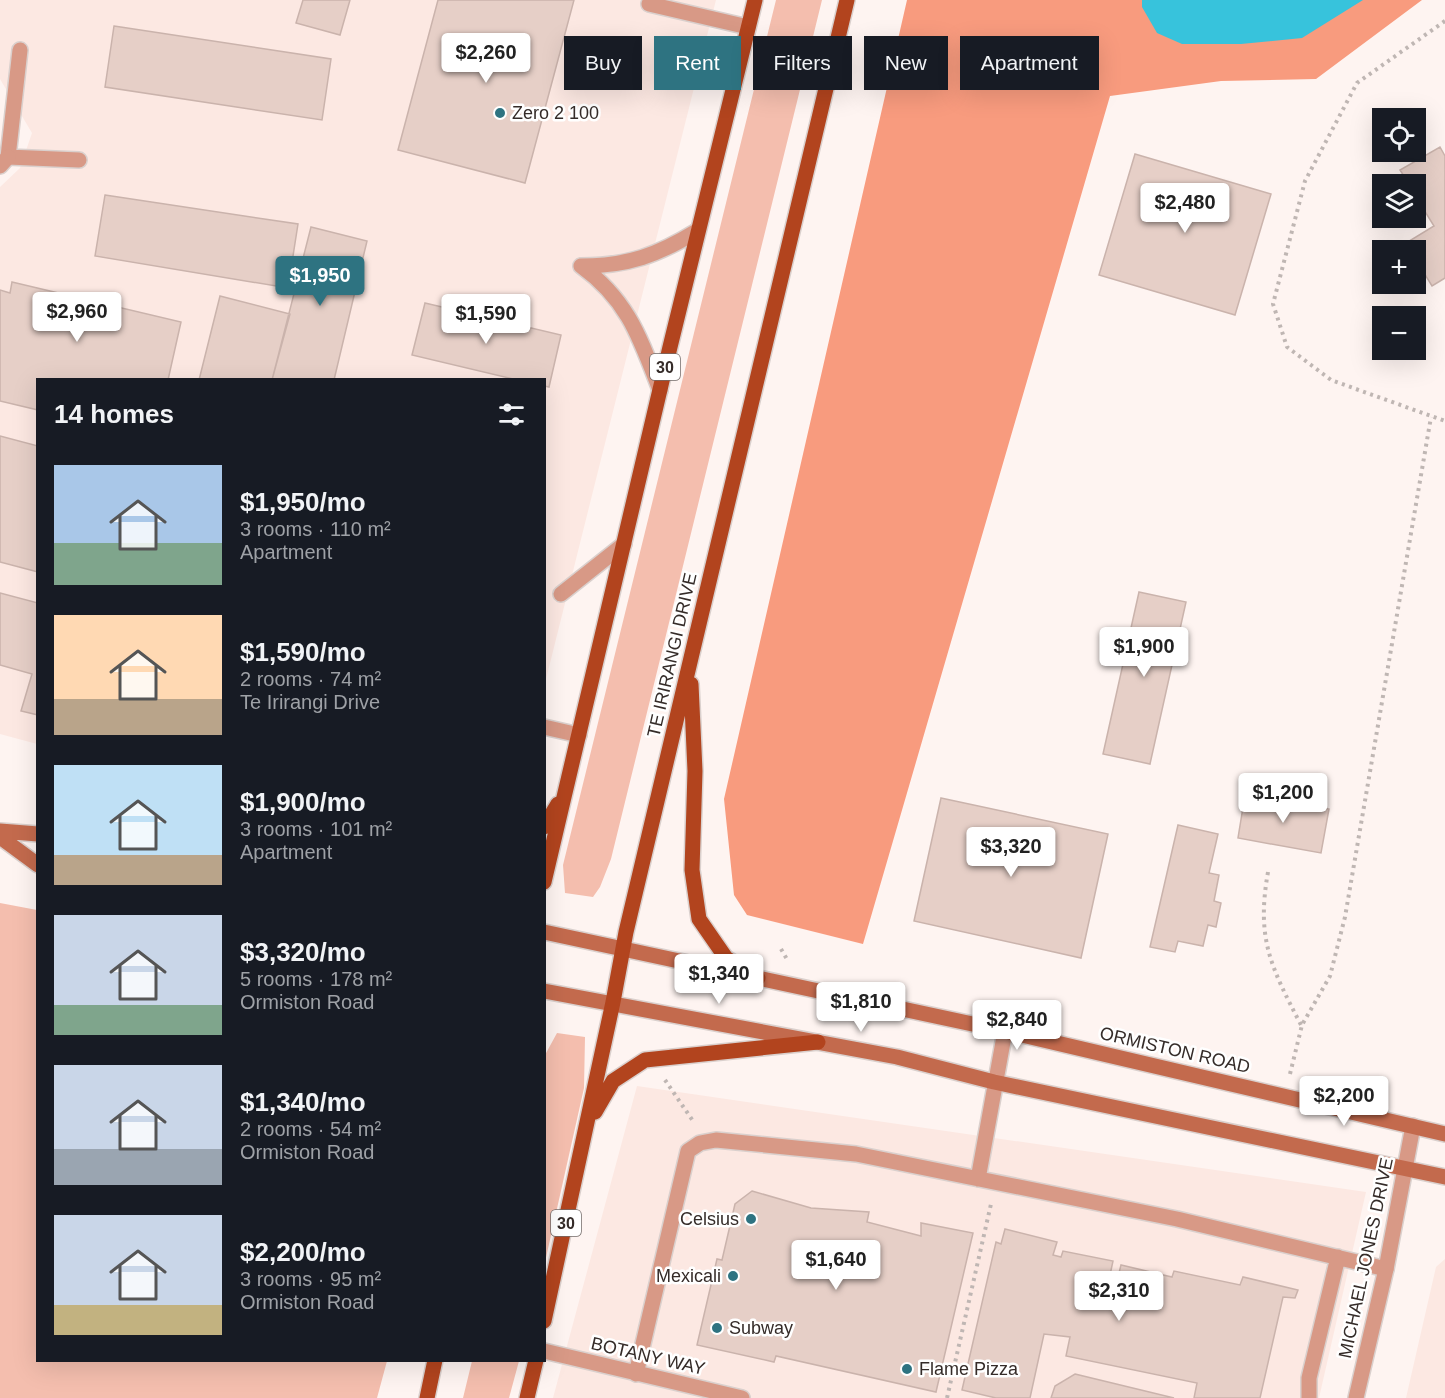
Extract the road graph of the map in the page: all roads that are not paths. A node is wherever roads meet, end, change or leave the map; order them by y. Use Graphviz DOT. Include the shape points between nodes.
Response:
graph roads {
  1 [pos="755,0"];
  2 [pos="847,0"];
  3 [pos="649,4"];
  4 [pos="748,27"];
  5 [pos="20,50"];
  6 [pos="3,156"];
  7 [pos="80,160"];
  8 [pos="697,231"];
  9 [pos="660,390"];
  10 [pos="624,544"];
  11 [pos="561,594"];
  12 [pos="691,666"];
  13 [pos="546,727"];
  14 [pos="579,735"];
  15 [pos="565,793"];
  16 [pos="546,824"];
  17 [pos="0,831"];
  18 [pos="36,834"];
  19 [pos="0,837"];
  20 [pos="36,864"];
  21 [pos="546,874"];
  22 [pos="546,932"];
  23 [pos="623,947"];
  24 [pos="758,978"];
  25 [pos="546,991"];
  26 [pos="614,1002"];
  27 [pos="1005,1031"];
  28 [pos="818,1042"];
  29 [pos="994,1082"];
  30 [pos="587,1125"];
  31 [pos="1413,1126"];
  32 [pos="1445,1134"];
  33 [pos="1405,1168"];
  34 [pos="1445,1177"];
  35 [pos="978,1179"];
  36 [pos="1338,1257"];
  37 [pos="1386,1269"];
  38 [pos="546,1312"];
  39 [pos="546,1352"];
  40 [pos="430,1362"];
  41 [pos="435,1362"];
  42 [pos="536,1362"];
  43 [pos="636,1374"];
  44 [pos="427,1398"];
  45 [pos="527,1398"];
  46 [pos="742,1398"];
  47 [pos="1309,1398"];
  48 [pos="1356,1398"];
  1 -- 4 [label="main road, 30"];
  2 -- 12 [label="main road, TE IRIRANGI DRIVE / 30"];
  3 -- 4 [label="street"];
  4 -- 8 [label="main road, 30"];
  5 -- 6 [label="street"];
  6 -- 7 [label="street"];
  8 -- 9 [label="main road, 30"];
  8 -- 9 [label="street" via="665,251 631,262 581,266 627,312"];
  9 -- 10 [label="main road, 30"];
  10 -- 11 [label="street"];
  10 -- 14 [label="main road, 30"];
  12 -- 23 [label="main road, TE IRIRANGI DRIVE / 30"];
  12 -- 24 [label="main road, 30" via="692,870 699,919 726,958"];
  13 -- 14 [label="street"];
  14 -- 15 [label="main road, 30"];
  15 -- 16 [label="main road"];
  15 -- 21 [label="main road, 30"];
  17 -- 18 [label="main road"];
  19 -- 20 [label="main road"];
  22 -- 23 [label="main road, ORMISTON ROAD"];
  23 -- 24 [label="main road, ORMISTON ROAD"];
  23 -- 26 [label="main road, TE IRIRANGI DRIVE / 30"];
  24 -- 27 [label="main road, ORMISTON ROAD"];
  25 -- 26 [label="main road"];
  26 -- 28 [label="main road"];
  26 -- 30 [label="main road, TE IRIRANGI DRIVE / 30"];
  27 -- 29 [label="street"];
  27 -- 31 [label="main road, ORMISTON ROAD"];
  28 -- 29 [label="main road"];
  28 -- 30 [label="main road" via="645,1060 613,1081"];
  29 -- 33 [label="main road"];
  29 -- 35 [label="street"];
  30 -- 38 [label="main road, TE IRIRANGI DRIVE / 30"];
  31 -- 32 [label="main road, ORMISTON ROAD"];
  31 -- 33 [label="street, MICHAEL JONES DRIVE"];
  33 -- 34 [label="main road"];
  33 -- 37 [label="street, MICHAEL JONES DRIVE"];
  35 -- 36 [label="street" via="1177,1219"];
  35 -- 43 [label="street" via="856,1154 716,1140 688,1151"];
  36 -- 37 [label="street"];
  36 -- 47 [label="street" via="1309,1378"];
  37 -- 48 [label="street, MICHAEL JONES DRIVE"];
  39 -- 43 [label="street, BOTANY WAY"];
  40 -- 44 [label="main road"];
  41 -- 44 [label="main road"];
  42 -- 45 [label="main road"];
  43 -- 46 [label="street, BOTANY WAY"];
}
